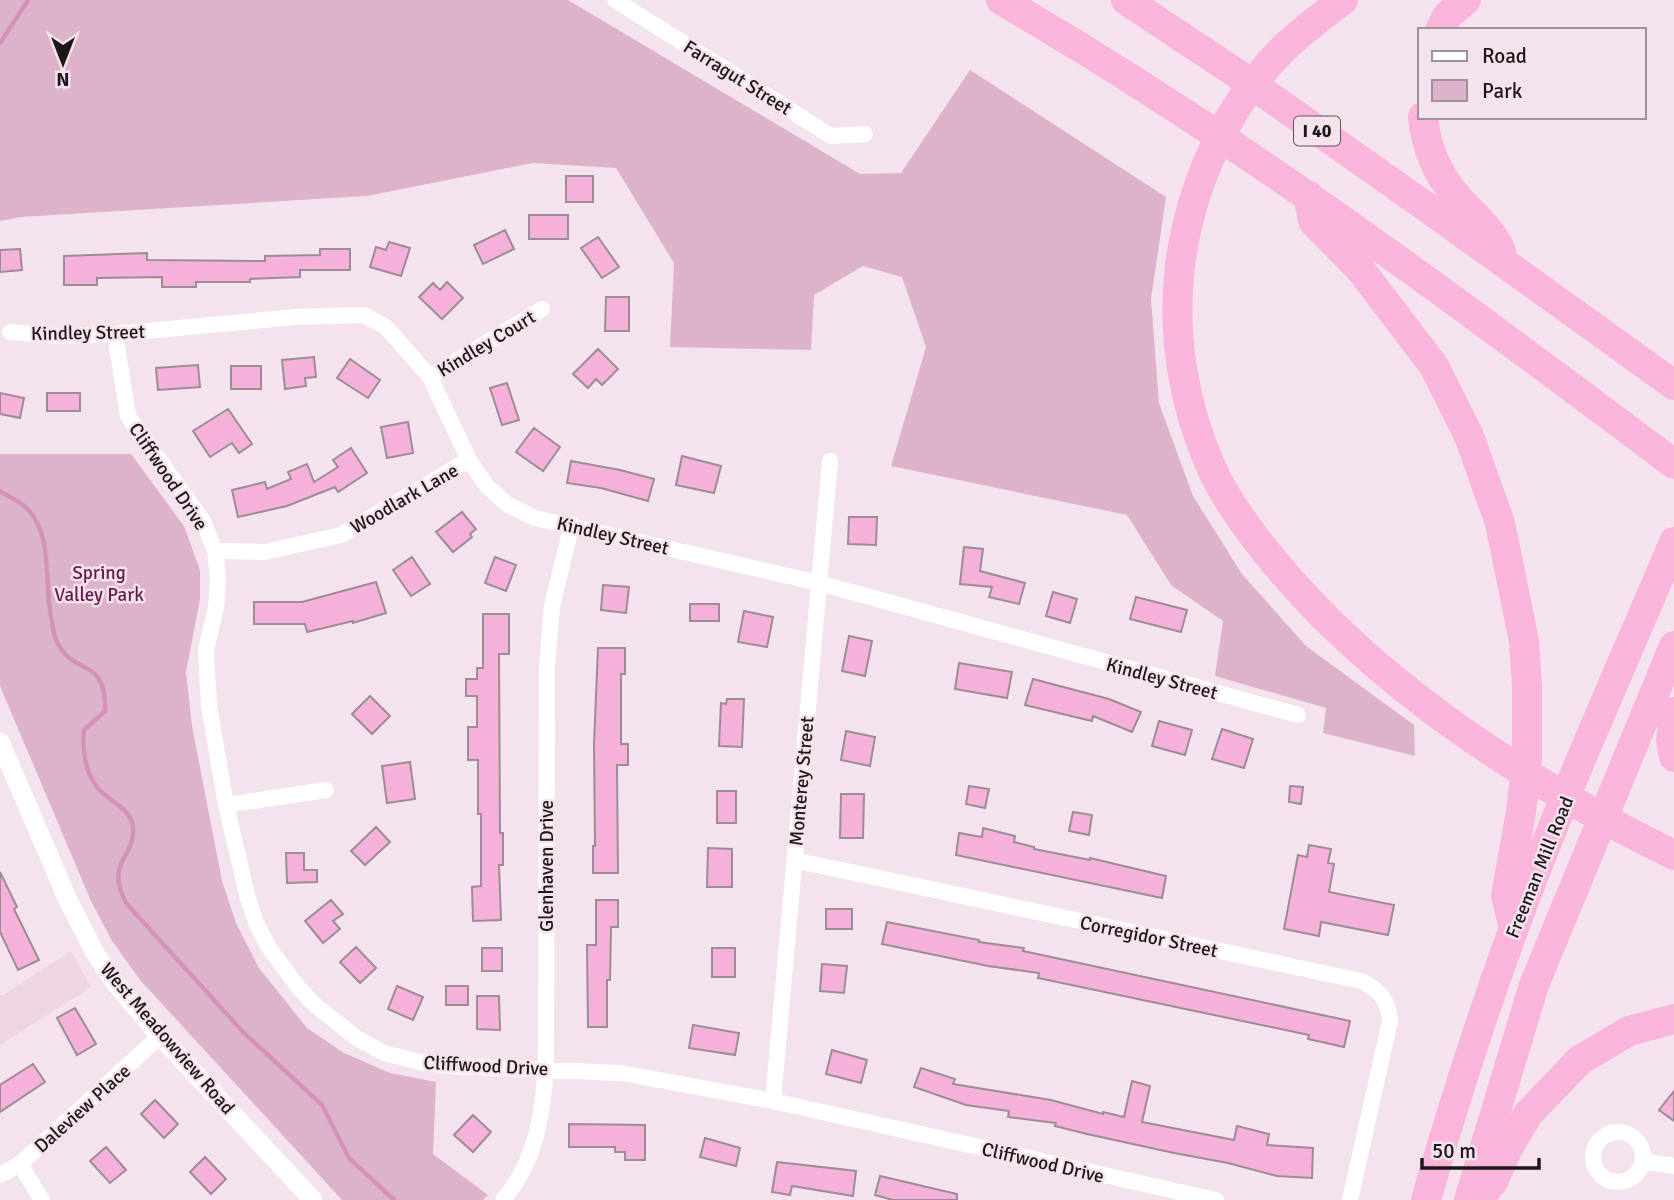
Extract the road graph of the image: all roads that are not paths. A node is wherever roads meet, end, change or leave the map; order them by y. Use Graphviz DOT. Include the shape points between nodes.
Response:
graph roads {
  1 [pos="615,0"];
  2 [pos="1001,0"];
  3 [pos="1126,0"];
  4 [pos="1343,0"];
  5 [pos="1466,0"];
  6 [pos="1441,28"];
  7 [pos="1423,119"];
  8 [pos="865,134"];
  9 [pos="1308,195"];
  10 [pos="1507,264"];
  11 [pos="542,309"];
  12 [pos="10,332"];
  13 [pos="115,334"];
  14 [pos="430,377"];
  15 [pos="1674,385"];
  16 [pos="469,460"];
  17 [pos="830,461"];
  18 [pos="1674,464"];
  19 [pos="572,524"];
  20 [pos="1674,542"];
  21 [pos="215,551"];
  22 [pos="819,583"];
  23 [pos="1674,646"];
  24 [pos="1674,712"];
  25 [pos="1298,715"];
  26 [pos="0,742"];
  27 [pos="1674,757"];
  28 [pos="326,790"];
  29 [pos="226,805"];
  30 [pos="1674,855"];
  31 [pos="794,860"];
  32 [pos="1514,928"];
  33 [pos="1674,1019"];
  34 [pos="160,1036"];
  35 [pos="546,1068"];
  36 [pos="773,1101"];
  37 [pos="1643,1161"];
  38 [pos="20,1164"];
  39 [pos="1674,1166"];
  40 [pos="0,1175"];
  41 [pos="42,1200"];
  42 [pos="313,1200"];
  43 [pos="503,1200"];
  44 [pos="1216,1200"];
  45 [pos="1350,1200"];
  46 [pos="1426,1200"];
  47 [pos="1469,1200"];
  48 [pos="1476,1200"];
  1 -- 8 [label="street, Farragut Street" via="831,136"];
  2 -- 9 [label="highway" via="1152,91"];
  3 -- 10 [label="highway, I 40"];
  4 -- 30 [label="highway" via="1280,53 1238,107 1200,179 1177,289 1187,397 1197,431 1234,508 1327,619 1416,697 1539,782"];
  5 -- 6 [label="highway"];
  7 -- 10 [label="highway" via="1437,169 1493,234"];
  9 -- 18 [label="highway" via="1480,317"];
  9 -- 32 [label="highway" via="1313,221 1360,269 1434,366 1469,436 1500,523 1524,641 1528,734 1521,812 1506,896"];
  10 -- 15 [label="highway, I 40"];
  11 -- 14 [label="street, Kindley Court"];
  12 -- 13 [label="street, Kindley Street" via="58,337"];
  13 -- 14 [label="street, Kindley Street" via="364,315 386,327"];
  13 -- 21 [label="street, Cliffwood Drive" via="128,416 203,521"];
  14 -- 16 [label="street, Kindley Street"];
  16 -- 19 [label="street, Kindley Street" via="486,485 507,503 535,518"];
  16 -- 21 [label="street, Woodlark Lane" via="341,534 265,552"];
  17 -- 22 [label="street, Monterey Street"];
  19 -- 22 [label="street, Kindley Street"];
  19 -- 35 [label="street, Glenhaven Drive" via="552,606 547,667"];
  20 -- 32 [label="highway, Freeman Mill Road"];
  21 -- 29 [label="street, Cliffwood Drive" via="216,607 206,661"];
  22 -- 25 [label="street, Kindley Street"];
  22 -- 31 [label="street, Monterey Street"];
  23 -- 47 [label="highway" via="1534,985"];
  24 -- 27 [label="highway"];
  26 -- 34 [label="street, West Meadowview Road" via="81,929 116,984"];
  28 -- 29 [label="street"];
  29 -- 35 [label="street, Cliffwood Drive" via="257,925 299,988 335,1023 384,1053 420,1062"];
  31 -- 36 [label="street, Monterey Street"];
  31 -- 45 [label="street, Corregidor Street" via="1372,986 1387,1004 1390,1021"];
  32 -- 46 [label="highway, Freeman Mill Road" via="1455,1098"];
  33 -- 48 [label="highway" via="1629,1031 1580,1060 1528,1114 1493,1182"];
  34 -- 38 [label="street, Daleview Place"];
  34 -- 42 [label="street, West Meadowview Road"];
  35 -- 36 [label="street, Cliffwood Drive" via="647,1076"];
  35 -- 43 [label="street, Glenhaven Drive" via="534,1147 523,1173"];
  36 -- 44 [label="street, Cliffwood Drive"];
  37 -- 39 [label="street"];
  38 -- 40 [label="street, Daleview Place"];
  38 -- 41 [label="street"];
}
